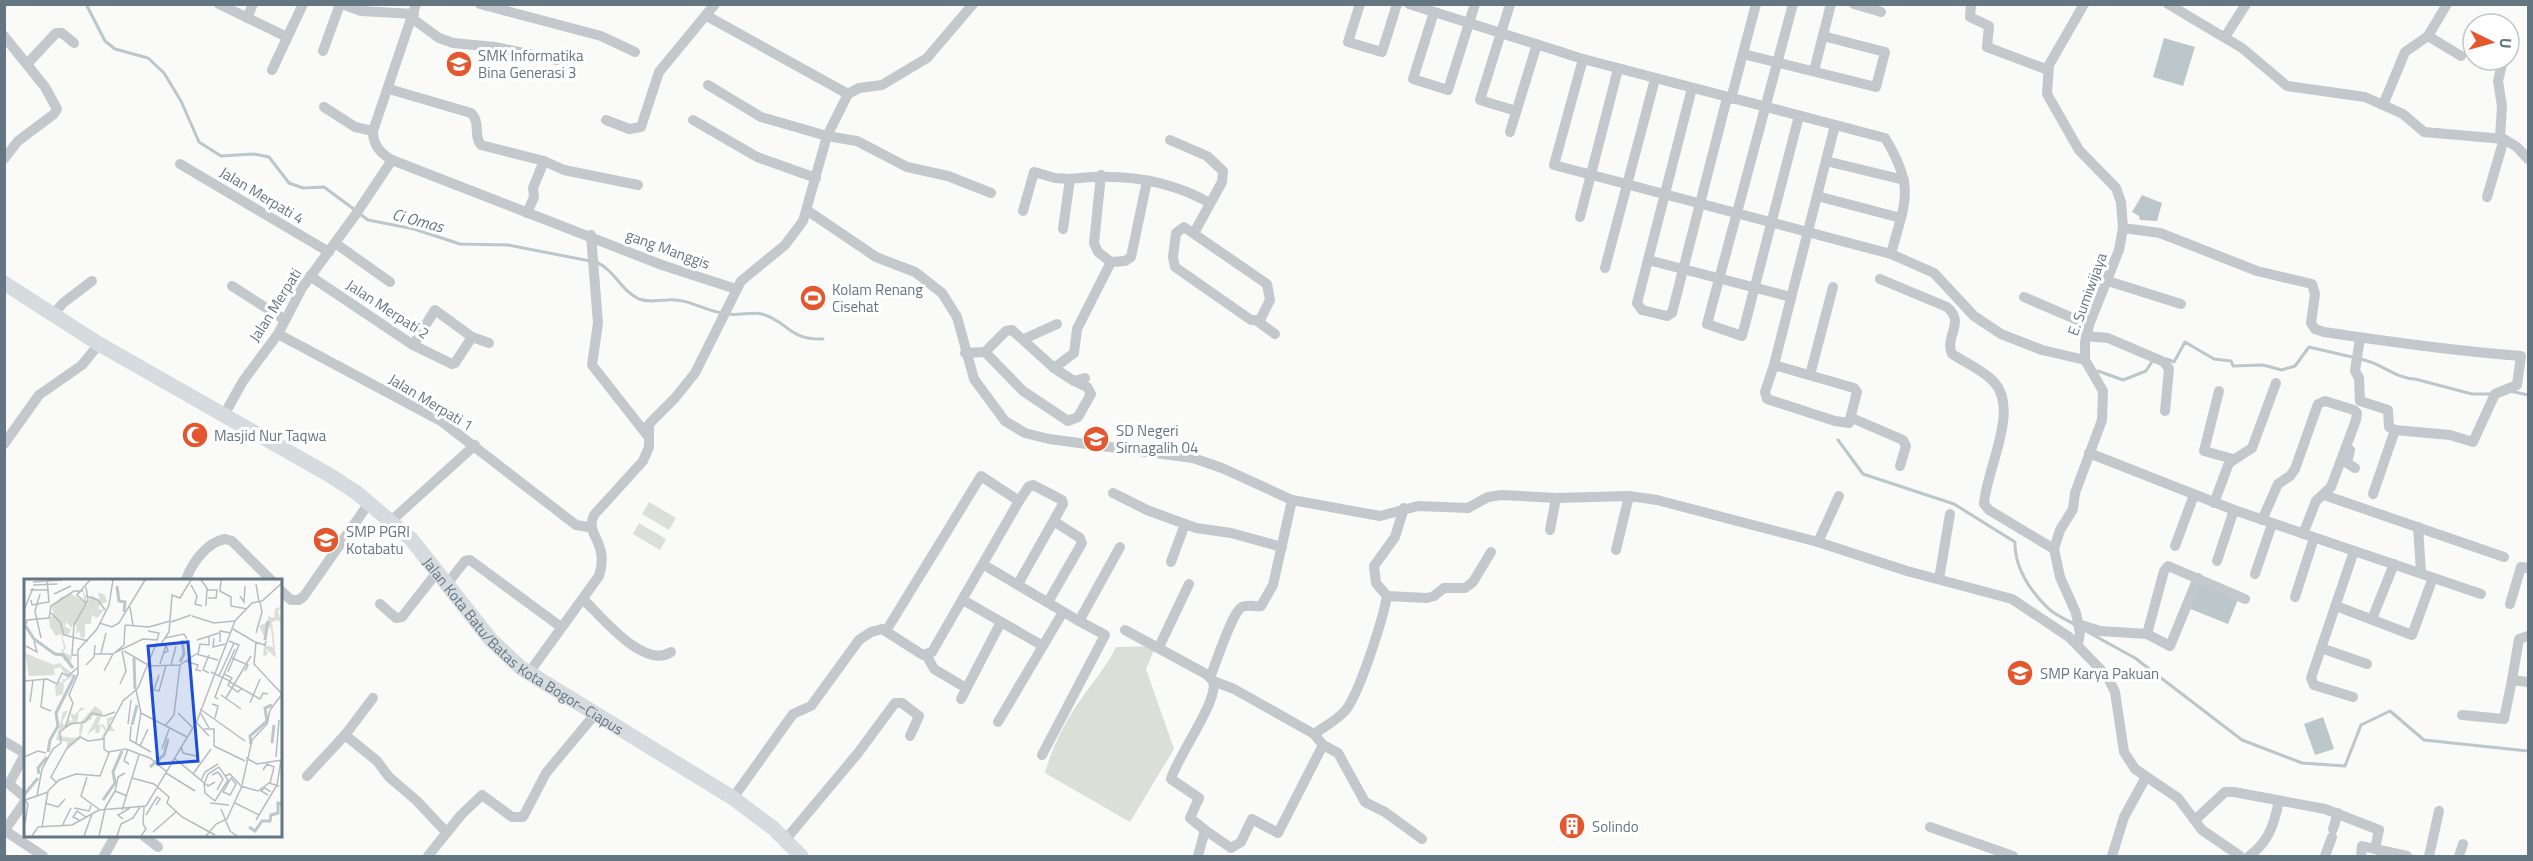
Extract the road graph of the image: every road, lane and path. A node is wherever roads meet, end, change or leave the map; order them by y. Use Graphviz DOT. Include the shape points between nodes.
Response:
graph roads {
  1 [pos="219,4"];
  2 [pos="253,4"];
  3 [pos="303,4"];
  4 [pos="341,4"];
  5 [pos="480,4"];
  6 [pos="715,4"];
  7 [pos="973,4"];
  8 [pos="1359,4"];
  9 [pos="1397,4"];
  10 [pos="1409,4"];
  11 [pos="1475,4"];
  12 [pos="1510,4"];
  13 [pos="1756,4"];
  14 [pos="1792,4"];
  15 [pos="1831,4"];
  16 [pos="1854,4"];
  17 [pos="1971,4"];
  18 [pos="2084,4"];
  19 [pos="2168,4"];
  20 [pos="2246,4"];
  21 [pos="2447,4"];
  22 [pos="414,12"];
  23 [pos="1434,12"];
  24 [pos="1881,12"];
  25 [pos="707,16"];
  26 [pos="247,18"];
  27 [pos="1469,23"];
  28 [pos="1501,33"];
  29 [pos="4,36"];
  30 [pos="1823,36"];
  31 [pos="2428,36"];
  32 [pos="287,37"];
  33 [pos="2225,37"];
  34 [pos="74,43"];
  35 [pos="1537,44"];
  36 [pos="323,51"];
  37 [pos="635,52"];
  38 [pos="1743,54"];
  39 [pos="2461,56"];
  40 [pos="1583,58"];
  41 [pos="557,60"];
  42 [pos="1778,62"];
  43 [pos="28,63"];
  44 [pos="1618,69"];
  45 [pos="272,70"];
  46 [pos="2048,70"];
  47 [pos="1814,71"];
  48 [pos="2500,72"];
  49 [pos="1655,79"];
  50 [pos="708,86"];
  51 [pos="1692,88"];
  52 [pos="389,89"];
  53 [pos="848,94"];
  54 [pos="1729,98"];
  55 [pos="2384,105"];
  56 [pos="324,107"];
  57 [pos="1764,107"];
  58 [pos="1516,111"];
  59 [pos="1799,116"];
  60 [pos="606,120"];
  61 [pos="693,120"];
  62 [pos="1835,125"];
  63 [pos="373,131"];
  64 [pos="1510,132"];
  65 [pos="827,136"];
  66 [pos="2502,138"];
  67 [pos="1170,140"];
  68 [pos="2523,147"];
  69 [pos="4,159"];
  70 [pos="2529,159"];
  71 [pos="392,160"];
  72 [pos="544,161"];
  73 [pos="1826,161"];
  74 [pos="180,164"];
  75 [pos="1101,175"];
  76 [pos="1591,175"];
  77 [pos="816,178"];
  78 [pos="1070,179"];
  79 [pos="1904,180"];
  80 [pos="1147,181"];
  81 [pos="1627,184"];
  82 [pos="638,185"];
  83 [pos="990,193"];
  84 [pos="1664,195"];
  85 [pos="1818,196"];
  86 [pos="2487,197"];
  87 [pos="1210,203"];
  88 [pos="1698,204"];
  89 [pos="808,211"];
  90 [pos="1023,211"];
  91 [pos="526,213"];
  92 [pos="1736,214"];
  93 [pos="1580,217"];
  94 [pos="1901,218"];
  95 [pos="1772,223"];
  96 [pos="2123,228"];
  97 [pos="1063,229"];
  98 [pos="1808,232"];
  99 [pos="1194,233"];
  100 [pos="591,235"];
  101 [pos="332,248"];
  102 [pos="1891,254"];
  103 [pos="1648,260"];
  104 [pos="1110,262"];
  105 [pos="1605,268"];
  106 [pos="1683,269"];
  107 [pos="310,276"];
  108 [pos="1719,278"];
  109 [pos="1880,279"];
  110 [pos="92,281"];
  111 [pos="2108,281"];
  112 [pos="390,282"];
  113 [pos="4,283"];
  114 [pos="232,286"];
  115 [pos="1833,286"];
  116 [pos="1755,287"];
  117 [pos="736,289"];
  118 [pos="1791,297"];
  119 [pos="2024,297"];
  120 [pos="2181,304"];
  121 [pos="53,315"];
  122 [pos="285,320"];
  123 [pos="1257,321"];
  124 [pos="1057,324"];
  125 [pos="2089,325"];
  126 [pos="1275,333"];
  127 [pos="278,334"];
  128 [pos="2086,336"];
  129 [pos="472,337"];
  130 [pos="2360,338"];
  131 [pos="1024,339"];
  132 [pos="489,343"];
  133 [pos="99,344"];
  134 [pos="413,345"];
  135 [pos="985,352"];
  136 [pos="965,353"];
  137 [pos="2085,360"];
  138 [pos="1774,365"];
  139 [pos="1054,368"];
  140 [pos="1810,375"];
  141 [pos="2276,383"];
  142 [pos="2219,391"];
  143 [pos="2363,403"];
  144 [pos="2165,411"];
  145 [pos="225,415"];
  146 [pos="1852,418"];
  147 [pos="648,429"];
  148 [pos="2396,430"];
  149 [pos="4,444"];
  150 [pos="475,445"];
  151 [pos="2089,453"];
  152 [pos="2233,459"];
  153 [pos="1900,466"];
  154 [pos="2355,468"];
  155 [pos="1113,493"];
  156 [pos="2373,494"];
  157 [pos="2194,495"];
  158 [pos="2324,495"];
  159 [pos="1629,496"];
  160 [pos="1839,496"];
  161 [pos="1556,498"];
  162 [pos="1292,500"];
  163 [pos="1019,501"];
  164 [pos="369,503"];
  165 [pos="2214,503"];
  166 [pos="1404,508"];
  167 [pos="2234,510"];
  168 [pos="1950,514"];
  169 [pos="391,521"];
  170 [pos="1055,522"];
  171 [pos="2267,522"];
  172 [pos="1185,524"];
  173 [pos="589,527"];
  174 [pos="2418,527"];
  175 [pos="1550,530"];
  176 [pos="2303,534"];
  177 [pos="2314,538"];
  178 [pos="1818,542"];
  179 [pos="2175,546"];
  180 [pos="1120,547"];
  181 [pos="1282,547"];
  182 [pos="2054,549"];
  183 [pos="1616,550"];
  184 [pos="2354,551"];
  185 [pos="1491,552"];
  186 [pos="2504,557"];
  187 [pos="2217,561"];
  188 [pos="1171,562"];
  189 [pos="2394,564"];
  190 [pos="984,565"];
  191 [pos="2529,568"];
  192 [pos="2421,573"];
  193 [pos="2255,574"];
  194 [pos="442,577"];
  195 [pos="2198,578"];
  196 [pos="186,579"];
  197 [pos="270,579"];
  198 [pos="1939,579"];
  199 [pos="2432,583"];
  200 [pos="1018,584"];
  201 [pos="1189,584"];
  202 [pos="282,592"];
  203 [pos="2481,594"];
  204 [pos="1387,596"];
  205 [pos="2295,597"];
  206 [pos="2245,598"];
  207 [pos="583,599"];
  208 [pos="963,600"];
  209 [pos="1048,602"];
  210 [pos="380,604"];
  211 [pos="2510,604"];
  212 [pos="2336,606"];
  213 [pos="1063,612"];
  214 [pos="2372,619"];
  215 [pos="1079,621"];
  216 [pos="1001,622"];
  217 [pos="561,627"];
  218 [pos="1125,630"];
  219 [pos="886,631"];
  220 [pos="2079,632"];
  221 [pos="2147,634"];
  222 [pos="2529,636"];
  223 [pos="1043,646"];
  224 [pos="1159,647"];
  225 [pos="2321,648"];
  226 [pos="671,652"];
  227 [pos="927,656"];
  228 [pos="2367,664"];
  229 [pos="528,674"];
  230 [pos="1212,679"];
  231 [pos="2512,680"];
  232 [pos="2529,682"];
  233 [pos="966,688"];
  234 [pos="373,698"];
  235 [pos="2353,698"];
  236 [pos="961,699"];
  237 [pos="597,712"];
  238 [pos="2462,715"];
  239 [pos="998,722"];
  240 [pos="1314,734"];
  241 [pos="345,735"];
  242 [pos="910,736"];
  243 [pos="4,741"];
  244 [pos="1323,745"];
  245 [pos="24,753"];
  246 [pos="1041,755"];
  247 [pos="24,756"];
  248 [pos="307,776"];
  249 [pos="2146,777"];
  250 [pos="24,797"];
  251 [pos="733,798"];
  252 [pos="2279,801"];
  253 [pos="24,802"];
  254 [pos="2439,811"];
  255 [pos="2338,813"];
  256 [pos="2196,819"];
  257 [pos="1930,827"];
  258 [pos="5,830"];
  259 [pos="1205,830"];
  260 [pos="446,832"];
  261 [pos="114,837"];
  262 [pos="145,837"];
  263 [pos="786,839"];
  264 [pos="1422,839"];
  265 [pos="2463,844"];
  266 [pos="158,847"];
  267 [pos="2378,852"];
  268 [pos="31,854"];
  269 [pos="43,856"];
  270 [pos="104,856"];
  271 [pos="428,856"];
  272 [pos="801,856"];
  273 [pos="1198,856"];
  274 [pos="2013,856"];
  275 [pos="2112,856"];
  276 [pos="2240,856"];
  277 [pos="2248,856"];
  278 [pos="2325,856"];
  279 [pos="2361,856"];
  280 [pos="2407,856"];
  281 [pos="2428,856"];
  282 [pos="2459,856"];
  1 -- 26 [label="street"];
  2 -- 26 [label="street"];
  3 -- 32 [label="street"];
  4 -- 22 [label="street" via="361,11"];
  4 -- 36 [label="street"];
  5 -- 37 [label="street" via="601,36"];
  6 -- 25 [label="street"];
  7 -- 53 [label="street" via="927,58 882,85"];
  8 -- 9 [label="street" via="1348,42 1382,52"];
  10 -- 23 [label="street"];
  11 -- 27 [label="street"];
  12 -- 28 [label="street"];
  13 -- 38 [label="street"];
  14 -- 42 [label="street"];
  15 -- 30 [label="street"];
  16 -- 24 [label="street"];
  17 -- 46 [label="street" via="1970,17 1989,26 1986,47"];
  18 -- 46 [label="street, E. Sumiwijaya"];
  19 -- 33 [label="street"];
  20 -- 33 [label="street"];
  21 -- 31 [label="street"];
  22 -- 41 [label="street" via="439,38 453,44 495,47"];
  22 -- 52 [label="street"];
  23 -- 27 [label="street"];
  23 -- 27 [label="street" via="1413,79 1448,90"];
  25 -- 53 [label="street"];
  25 -- 60 [label="street" via="659,72 641,128 629,129"];
  26 -- 32 [label="street"];
  27 -- 28 [label="street"];
  28 -- 35 [label="street"];
  28 -- 58 [label="street" via="1480,100"];
  29 -- 43 [label="street"];
  30 -- 47 [label="street"];
  30 -- 47 [label="street" via="1885,52 1876,87"];
  31 -- 39 [label="street"];
  31 -- 55 [label="street" via="2405,52"];
  32 -- 45 [label="street"];
  33 -- 55 [label="street" via="2287,86 2346,93"];
  34 -- 43 [label="street" via="57,33"];
  35 -- 40 [label="street"];
  35 -- 58 [label="street"];
  38 -- 42 [label="street"];
  38 -- 54 [label="street"];
  40 -- 44 [label="street"];
  40 -- 76 [label="street" via="1554,165"];
  42 -- 47 [label="street"];
  42 -- 57 [label="street"];
  43 -- 69 [label="street" via="54,100 57,111 18,141"];
  44 -- 49 [label="street"];
  44 -- 76 [label="street"];
  46 -- 96 [label="street, E. Sumiwijaya" via="2048,99 2079,150 2116,188"];
  48 -- 66 [label="street"];
  49 -- 51 [label="street"];
  49 -- 81 [label="street"];
  50 -- 65 [label="street" via="761,117"];
  51 -- 54 [label="street"];
  51 -- 84 [label="street"];
  52 -- 63 [label="street"];
  52 -- 72 [label="street" via="471,113 477,122 477,140 481,145"];
  53 -- 65 [label="street"];
  54 -- 57 [label="street"];
  54 -- 88 [label="street"];
  55 -- 66 [label="street" via="2403,114 2424,132"];
  56 -- 63 [label="street" via="348,123"];
  57 -- 59 [label="street"];
  57 -- 92 [label="street"];
  58 -- 64 [label="street"];
  59 -- 62 [label="street"];
  59 -- 95 [label="street"];
  61 -- 77 [label="street" via="757,157"];
  62 -- 73 [label="street"];
  62 -- 79 [label="street" via="1885,138 1900,162"];
  63 -- 71 [label="street" via="376,147"];
  65 -- 77 [label="street"];
  65 -- 83 [label="street" via="857,141 907,167"];
  66 -- 68 [label="street"];
  66 -- 86 [label="street"];
  67 -- 87 [label="street" via="1207,156 1223,171 1222,182"];
  68 -- 70 [label="street"];
  71 -- 91 [label="street, gang Manggis"];
  71 -- 101 [label="street, Jalan Merpati"];
  72 -- 82 [label="street" via="564,170"];
  72 -- 91 [label="street"];
  73 -- 79 [label="street"];
  73 -- 85 [label="street"];
  74 -- 101 [label="street, Jalan Merpati 4"];
  75 -- 78 [label="street"];
  75 -- 80 [label="street"];
  75 -- 104 [label="street" via="1094,243"];
  76 -- 81 [label="street"];
  76 -- 93 [label="street"];
  77 -- 89 [label="street"];
  78 -- 90 [label="street" via="1034,172"];
  78 -- 97 [label="street"];
  79 -- 94 [label="street" via="1906,199"];
  80 -- 87 [label="street" via="1181,188"];
  80 -- 104 [label="street" via="1131,257"];
  81 -- 84 [label="street"];
  81 -- 105 [label="street"];
  84 -- 88 [label="street"];
  84 -- 103 [label="street"];
  85 -- 94 [label="street"];
  85 -- 98 [label="street"];
  87 -- 99 [label="street"];
  88 -- 92 [label="street"];
  88 -- 106 [label="street"];
  89 -- 117 [label="street" via="785,245"];
  89 -- 136 [label="street" via="876,257 931,283 953,308"];
  91 -- 100 [label="street, gang Manggis"];
  92 -- 95 [label="street"];
  92 -- 108 [label="street"];
  94 -- 102 [label="street"];
  95 -- 98 [label="street"];
  95 -- 116 [label="street"];
  96 -- 111 [label="street, E. Sumiwijaya"];
  96 -- 130 [label="street" via="2160,233 2265,274 2312,284 2312,326 2319,331"];
  98 -- 102 [label="street"];
  98 -- 118 [label="street"];
  99 -- 123 [label="street" via="1267,284 1270,300"];
  99 -- 123 [label="street" via="1184,227 1177,230 1174,267"];
  100 -- 117 [label="street, gang Manggis" via="662,265"];
  100 -- 147 [label="street" via="598,323 594,369"];
  101 -- 107 [label="street, Jalan Merpati"];
  101 -- 112 [label="street, Jalan Merpati 4"];
  102 -- 137 [label="street" via="1934,273 1974,316 2001,334 2042,350"];
  103 -- 106 [label="street"];
  103 -- 106 [label="street" via="1637,303 1638,308 1649,312 1671,315"];
  104 -- 139 [label="street" via="1077,329 1074,353"];
  106 -- 108 [label="street"];
  107 -- 122 [label="street, Jalan Merpati"];
  107 -- 134 [label="street, Jalan Merpati 2"];
  108 -- 116 [label="street"];
  108 -- 116 [label="street" via="1707,324 1742,336"];
  109 -- 182 [label="street" via="1954,313 1952,354 1989,378 2004,401 1984,504"];
  110 -- 121 [label="street"];
  111 -- 120 [label="street"];
  111 -- 125 [label="street, E. Sumiwijaya"];
  113 -- 121 [label="main road, Jalan Kota Batu/Batas Kota Bogor–Ciapus"];
  114 -- 122 [label="street"];
  115 -- 140 [label="street"];
  116 -- 118 [label="street"];
  117 -- 147 [label="street" via="695,373"];
  118 -- 138 [label="street"];
  119 -- 125 [label="street"];
  121 -- 133 [label="main road, Jalan Kota Batu/Batas Kota Bogor–Ciapus"];
  122 -- 127 [label="street, Jalan Merpati"];
  123 -- 126 [label="street"];
  124 -- 131 [label="street"];
  125 -- 128 [label="street, E. Sumiwijaya"];
  127 -- 145 [label="street, Jalan Merpati" via="243,381"];
  127 -- 150 [label="street, Jalan Merpati 1" via="431,415"];
  128 -- 137 [label="street, E. Sumiwijaya"];
  128 -- 144 [label="street" via="2108,338 2164,362 2169,369"];
  129 -- 132 [label="street"];
  129 -- 134 [label="street, Jalan Merpati 2" via="454,364"];
  129 -- 134 [label="street" via="435,310"];
  130 -- 143 [label="street" via="2355,371"];
  130 -- 148 [label="street" via="2521,356 2517,385 2494,396 2474,442 2450,435"];
  131 -- 135 [label="street" via="1008,330"];
  131 -- 139 [label="street"];
  133 -- 145 [label="main road, Jalan Kota Batu/Batas Kota Bogor–Ciapus"];
  133 -- 149 [label="street" via="82,365 47,388"];
  135 -- 136 [label="street"];
  135 -- 139 [label="street" via="1023,391 1068,421 1078,417 1091,394 1080,379"];
  136 -- 162 [label="street" via="974,379 997,411 1008,424 1025,433 1193,458"];
  137 -- 151 [label="street, E. Sumiwijaya" via="2104,398 2102,420"];
  138 -- 140 [label="street"];
  138 -- 146 [label="street" via="1764,392 1767,399 1843,423"];
  140 -- 146 [label="street" via="1854,388 1857,392"];
  141 -- 152 [label="street" via="2252,448"];
  142 -- 152 [label="street" via="2204,451"];
  143 -- 148 [label="street" via="2388,410 2389,427"];
  143 -- 154 [label="street" via="2347,463"];
  145 -- 164 [label="main road, Jalan Kota Batu/Batas Kota Bogor–Ciapus" via="331,476"];
  146 -- 153 [label="street" via="1903,440 1906,446"];
  147 -- 173 [label="street" via="649,447 643,460 594,515"];
  148 -- 156 [label="street"];
  150 -- 169 [label="street"];
  150 -- 173 [label="street, Jalan Merpati 1" via="576,525"];
  151 -- 157 [label="street"];
  151 -- 182 [label="street, E. Sumiwijaya" via="2073,509"];
  152 -- 165 [label="street"];
  155 -- 172 [label="street"];
  157 -- 165 [label="street"];
  157 -- 179 [label="street"];
  158 -- 171 [label="street" via="2331,487 2357,414 2350,408 2323,401 2318,404 2292,474 2278,484"];
  158 -- 174 [label="street"];
  158 -- 176 [label="street" via="2316,501"];
  159 -- 161 [label="street"];
  159 -- 178 [label="street" via="1676,504"];
  159 -- 183 [label="street"];
  160 -- 178 [label="street"];
  161 -- 166 [label="street" via="1494,496 1468,508"];
  161 -- 175 [label="street"];
  162 -- 166 [label="street" via="1380,516"];
  162 -- 181 [label="street"];
  163 -- 170 [label="street" via="1029,486 1035,485 1063,502"];
  163 -- 190 [label="street"];
  163 -- 219 [label="street" via="981,476"];
  164 -- 169 [label="main road, Jalan Kota Batu/Batas Kota Bogor–Ciapus"];
  164 -- 202 [label="street" via="304,596 291,600"];
  165 -- 167 [label="street"];
  166 -- 204 [label="street" via="1395,537 1374,566 1376,583"];
  167 -- 171 [label="street"];
  167 -- 187 [label="street"];
  168 -- 198 [label="street"];
  169 -- 194 [label="main road, Jalan Kota Batu/Batas Kota Bogor–Ciapus"];
  170 -- 200 [label="street"];
  170 -- 209 [label="street" via="1082,543"];
  171 -- 176 [label="street"];
  171 -- 193 [label="street"];
  172 -- 181 [label="street"];
  172 -- 188 [label="street"];
  173 -- 207 [label="street" via="600,542 603,560 599,576"];
  174 -- 186 [label="street"];
  174 -- 192 [label="street"];
  176 -- 177 [label="street"];
  177 -- 184 [label="street"];
  177 -- 205 [label="street"];
  178 -- 198 [label="street"];
  180 -- 215 [label="street"];
  181 -- 230 [label="street" via="1271,591 1261,606 1244,606 1233,615"];
  182 -- 220 [label="street"];
  184 -- 189 [label="street"];
  184 -- 212 [label="street"];
  185 -- 204 [label="street" via="1465,588 1444,588 1434,596 1422,598"];
  189 -- 192 [label="street"];
  189 -- 214 [label="street"];
  190 -- 200 [label="street"];
  190 -- 208 [label="street"];
  191 -- 211 [label="street" via="2521,567"];
  192 -- 203 [label="street"];
  194 -- 210 [label="street" via="402,617 396,618"];
  194 -- 217 [label="street" via="470,560"];
  194 -- 229 [label="main road, Jalan Kota Batu/Batas Kota Bogor–Ciapus" via="491,640"];
  195 -- 206 [label="street"];
  195 -- 221 [label="street" via="2173,644 2169,646"];
  195 -- 221 [label="street" via="2167,567"];
  196 -- 197 [label="street" via="196,560 225,539 232,541"];
  198 -- 220 [label="street" via="2012,599"];
  199 -- 214 [label="street" via="2412,635"];
  200 -- 209 [label="street"];
  201 -- 224 [label="street"];
  204 -- 240 [label="street" via="1350,704"];
  207 -- 217 [label="street"];
  207 -- 226 [label="street" via="640,652 658,657"];
  208 -- 216 [label="street"];
  208 -- 227 [label="street"];
  209 -- 213 [label="street"];
  212 -- 214 [label="street"];
  212 -- 225 [label="street"];
  213 -- 215 [label="street"];
  213 -- 223 [label="street"];
  215 -- 246 [label="street" via="1105,635"];
  216 -- 223 [label="street"];
  216 -- 233 [label="street"];
  217 -- 229 [label="street"];
  218 -- 224 [label="street"];
  219 -- 227 [label="street"];
  219 -- 251 [label="street" via="876,630 860,640 811,706 793,714"];
  220 -- 221 [label="street"];
  220 -- 249 [label="street" via="2113,686 2124,752"];
  222 -- 231 [label="street" via="2519,639"];
  223 -- 239 [label="street"];
  224 -- 230 [label="street"];
  225 -- 228 [label="street"];
  225 -- 235 [label="street" via="2311,682"];
  227 -- 233 [label="street" via="934,669"];
  229 -- 237 [label="main road, Jalan Kota Batu/Batas Kota Bogor–Ciapus"];
  230 -- 240 [label="street"];
  230 -- 259 [label="street" via="1213,696 1171,779 1199,798 1190,818"];
  231 -- 232 [label="street"];
  231 -- 238 [label="street" via="2504,719"];
  233 -- 236 [label="street"];
  234 -- 241 [label="street"];
  237 -- 251 [label="main road, Jalan Kota Batu/Batas Kota Bogor–Ciapus"];
  237 -- 260 [label="street" via="546,773 523,817 512,817 482,795"];
  240 -- 244 [label="street"];
  241 -- 248 [label="street"];
  241 -- 260 [label="street"];
  242 -- 263 [label="street" via="920,716 902,703 895,703"];
  243 -- 245 [label="street"];
  244 -- 259 [label="street" via="1278,833 1252,819 1241,843 1231,848"];
  244 -- 264 [label="street" via="1338,753 1365,802"];
  247 -- 250 [label="street" via="9,784"];
  249 -- 256 [label="street" via="2178,798"];
  249 -- 275 [label="street" via="2124,817"];
  251 -- 263 [label="main road, Jalan Kota Batu/Batas Kota Bogor–Ciapus"];
  252 -- 255 [label="street"];
  252 -- 256 [label="street" via="2225,792"];
  252 -- 277 [label="street" via="2265,842"];
  253 -- 258 [label="street"];
  254 -- 281 [label="street"];
  255 -- 267 [label="street" via="2379,830"];
  255 -- 278 [label="street"];
  256 -- 276 [label="street" via="2202,830"];
  257 -- 274 [label="street"];
  258 -- 268 [label="street"];
  259 -- 273 [label="street"];
  260 -- 271 [label="street"];
  261 -- 270 [label="street"];
  262 -- 266 [label="street"];
  263 -- 272 [label="main road, Jalan Kota Batu/Batas Kota Bogor–Ciapus"];
  265 -- 282 [label="street"];
  267 -- 279 [label="street" via="2362,846"];
  267 -- 280 [label="street"];
  268 -- 269 [label="street"];
}
